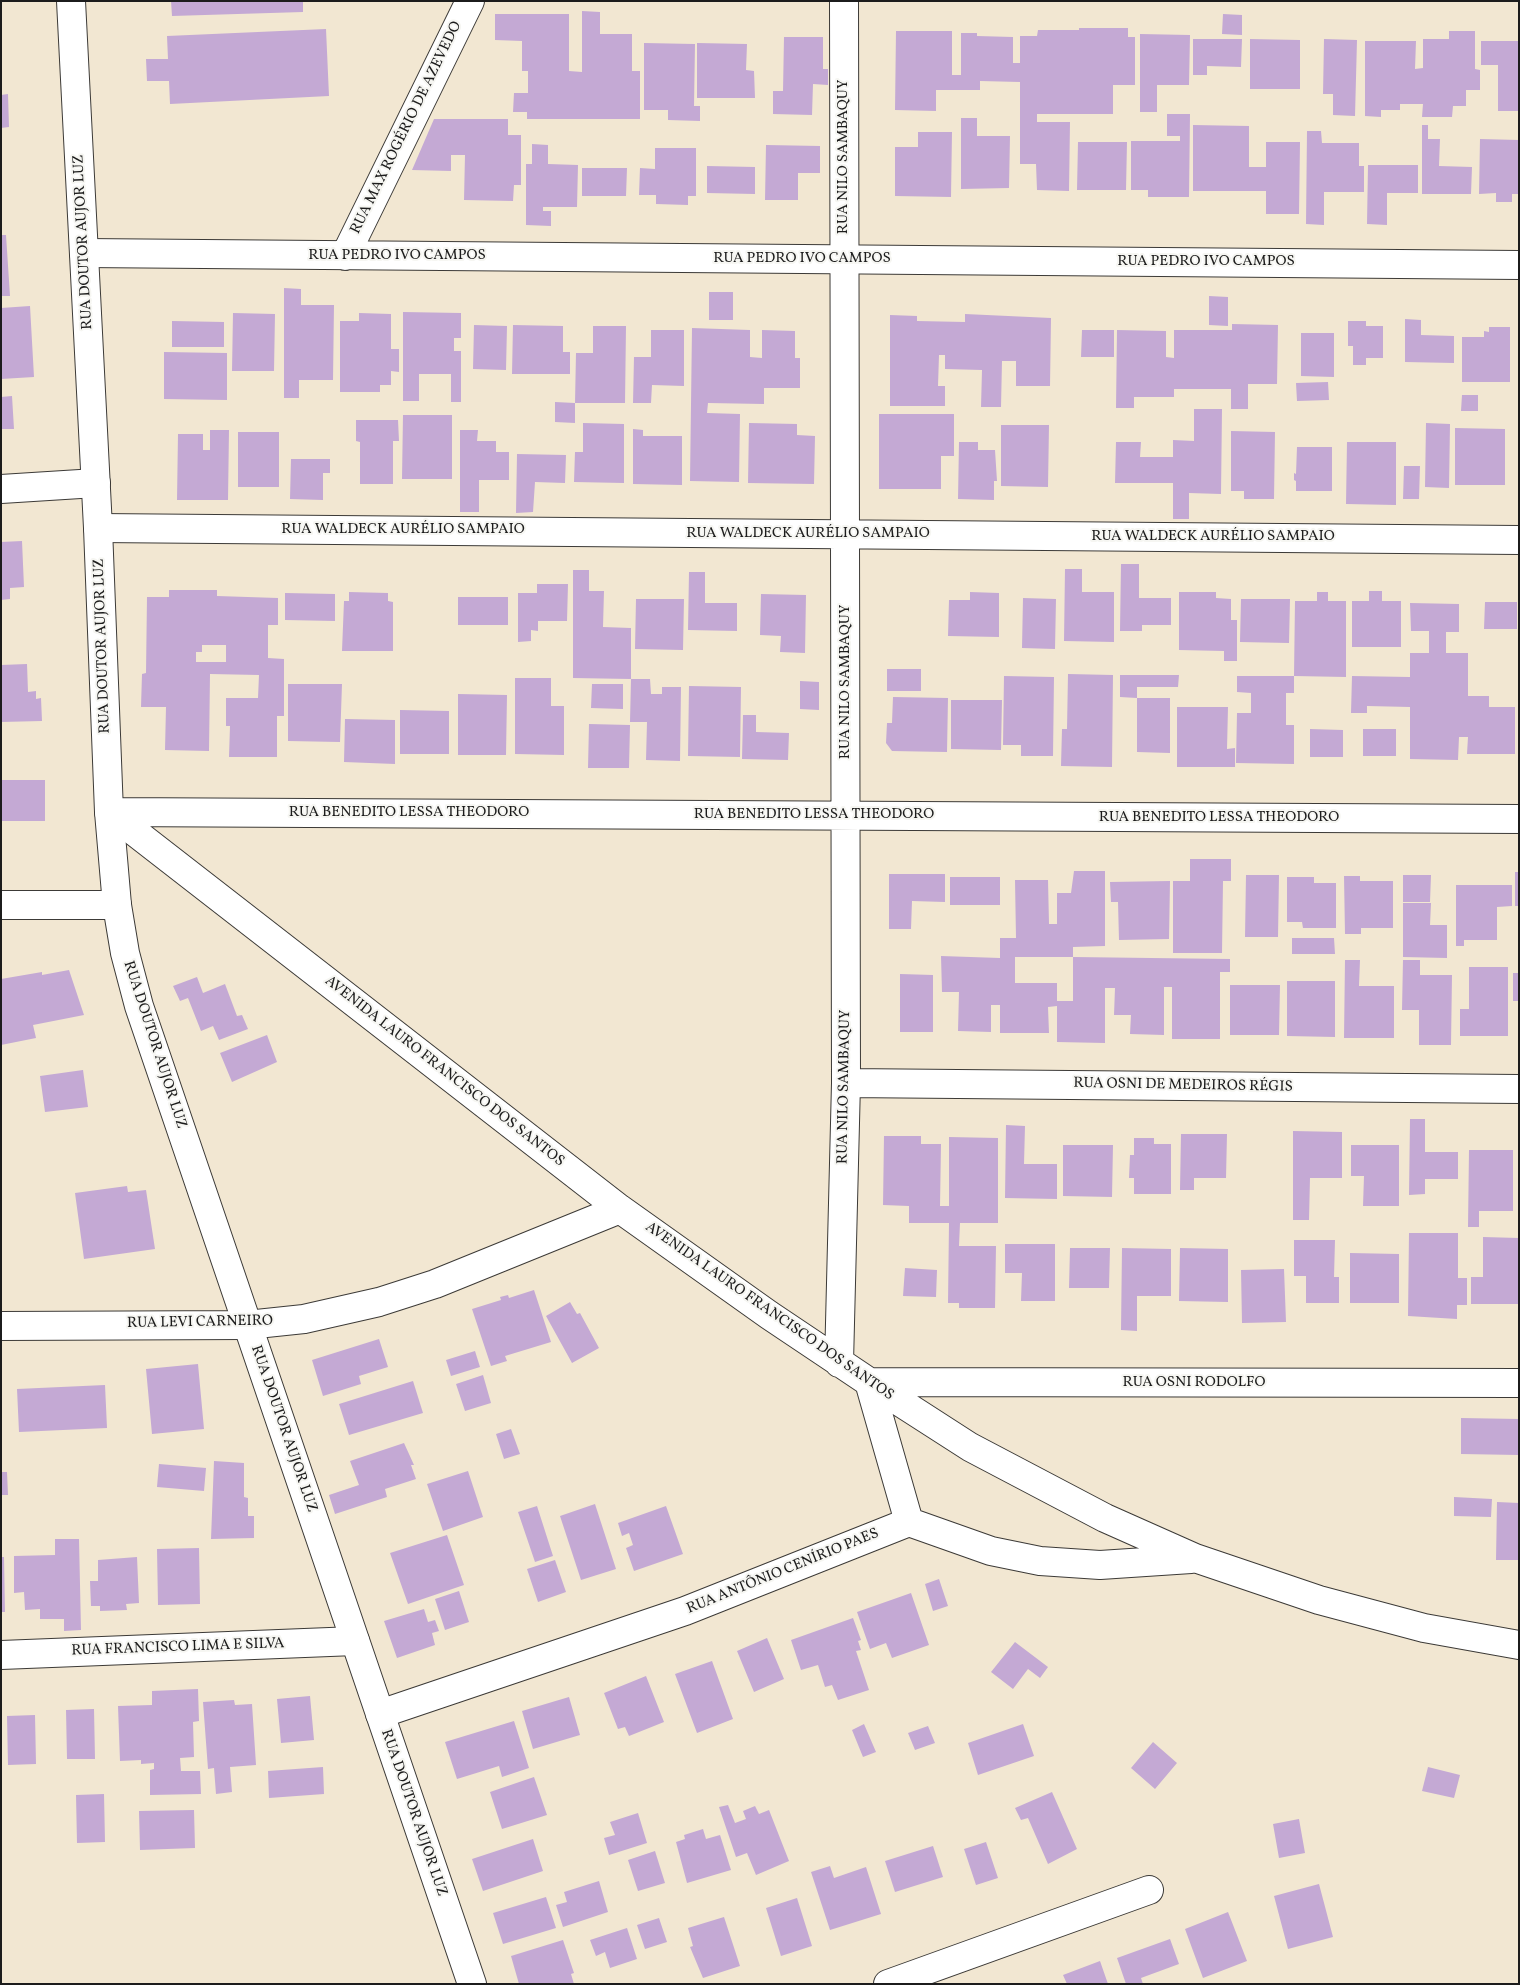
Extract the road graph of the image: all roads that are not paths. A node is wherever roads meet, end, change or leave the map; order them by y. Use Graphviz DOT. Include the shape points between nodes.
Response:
graph roads {
  1 [pos="72,1"];
  2 [pos="470,1"];
  3 [pos="844,1"];
  4 [pos="84,253"];
  5 [pos="345,256"];
  6 [pos="845,259"];
  7 [pos="1519,264"];
  8 [pos="96,483"];
  9 [pos="1,489"];
  10 [pos="98,528"];
  11 [pos="846,534"];
  12 [pos="1519,540"];
  13 [pos="110,812"];
  14 [pos="846,816"];
  15 [pos="1519,819"];
  16 [pos="116,905"];
  17 [pos="1,906"];
  18 [pos="846,1083"];
  19 [pos="1519,1090"];
  20 [pos="620,1209"];
  21 [pos="248,1325"];
  22 [pos="1,1326"];
  23 [pos="839,1363"];
  24 [pos="869,1382"];
  25 [pos="1519,1383"];
  26 [pos="910,1522"];
  27 [pos="1195,1558"];
  28 [pos="355,1641"];
  29 [pos="1519,1645"];
  30 [pos="1,1655"];
  31 [pos="380,1714"];
  32 [pos="1149,1890"];
  33 [pos="472,1984"];
  34 [pos="888,1984"];
  1 -- 4 [label="street, RUA DOUTOR AUJOR LUZ"];
  2 -- 5 [label="street, RUA MAX ROGÉRIO DE AZEVEDO"];
  3 -- 6 [label="street, RUA NILO SAMBAQUY"];
  4 -- 5 [label="street, RUA PEDRO IVO CAMPOS"];
  4 -- 8 [label="street, RUA DOUTOR AUJOR LUZ"];
  5 -- 6 [label="street, RUA PEDRO IVO CAMPOS"];
  6 -- 7 [label="street, RUA PEDRO IVO CAMPOS"];
  6 -- 11 [label="street, RUA NILO SAMBAQUY"];
  8 -- 9 [label="street"];
  8 -- 10 [label="street, RUA DOUTOR AUJOR LUZ"];
  10 -- 11 [label="street, RUA WALDECK AURÉLIO SAMPAIO"];
  10 -- 13 [label="street, RUA DOUTOR AUJOR LUZ"];
  11 -- 12 [label="street, RUA WALDECK AURÉLIO SAMPAIO"];
  11 -- 14 [label="street, RUA NILO SAMBAQUY"];
  13 -- 14 [label="street, RUA BENEDITO LESSA THEODORO"];
  13 -- 16 [label="street, RUA DOUTOR AUJOR LUZ"];
  13 -- 20 [label="street, AVENIDA LAURO FRANCISCO DOS SANTOS"];
  14 -- 15 [label="street, RUA BENEDITO LESSA THEODORO"];
  14 -- 18 [label="street, RUA NILO SAMBAQUY"];
  16 -- 17 [label="street"];
  16 -- 21 [label="street, RUA DOUTOR AUJOR LUZ" via="139,1006"];
  18 -- 19 [label="street, RUA OSNI DE MEDEIROS RÉGIS"];
  18 -- 23 [label="street, RUA NILO SAMBAQUY"];
  20 -- 21 [label="street, RUA LEVI CARNEIRO" via="436,1284 379,1302 304,1319"];
  20 -- 23 [label="street, AVENIDA LAURO FRANCISCO DOS SANTOS"];
  21 -- 22 [label="street, RUA LEVI CARNEIRO"];
  21 -- 28 [label="street, RUA DOUTOR AUJOR LUZ"];
  23 -- 24 [label="street, AVENIDA LAURO FRANCISCO DOS SANTOS"];
  24 -- 25 [label="street, RUA OSNI RODOLFO"];
  24 -- 26 [label="street"];
  24 -- 27 [label="street, AVENIDA LAURO FRANCISCO DOS SANTOS" via="970,1447 1044,1488"];
  26 -- 27 [label="street" via="990,1551 1040,1561 1100,1565"];
  26 -- 31 [label="street, RUA ANTÔNIO CENÍRIO PAES" via="685,1611"];
  27 -- 29 [label="street, AVENIDA LAURO FRANCISCO DOS SANTOS" via="1319,1600 1424,1628"];
  28 -- 30 [label="street, RUA FRANCISCO LIMA E SILVA"];
  28 -- 31 [label="street, RUA DOUTOR AUJOR LUZ"];
  31 -- 33 [label="street, RUA DOUTOR AUJOR LUZ"];
  32 -- 34 [label="street"];
}
